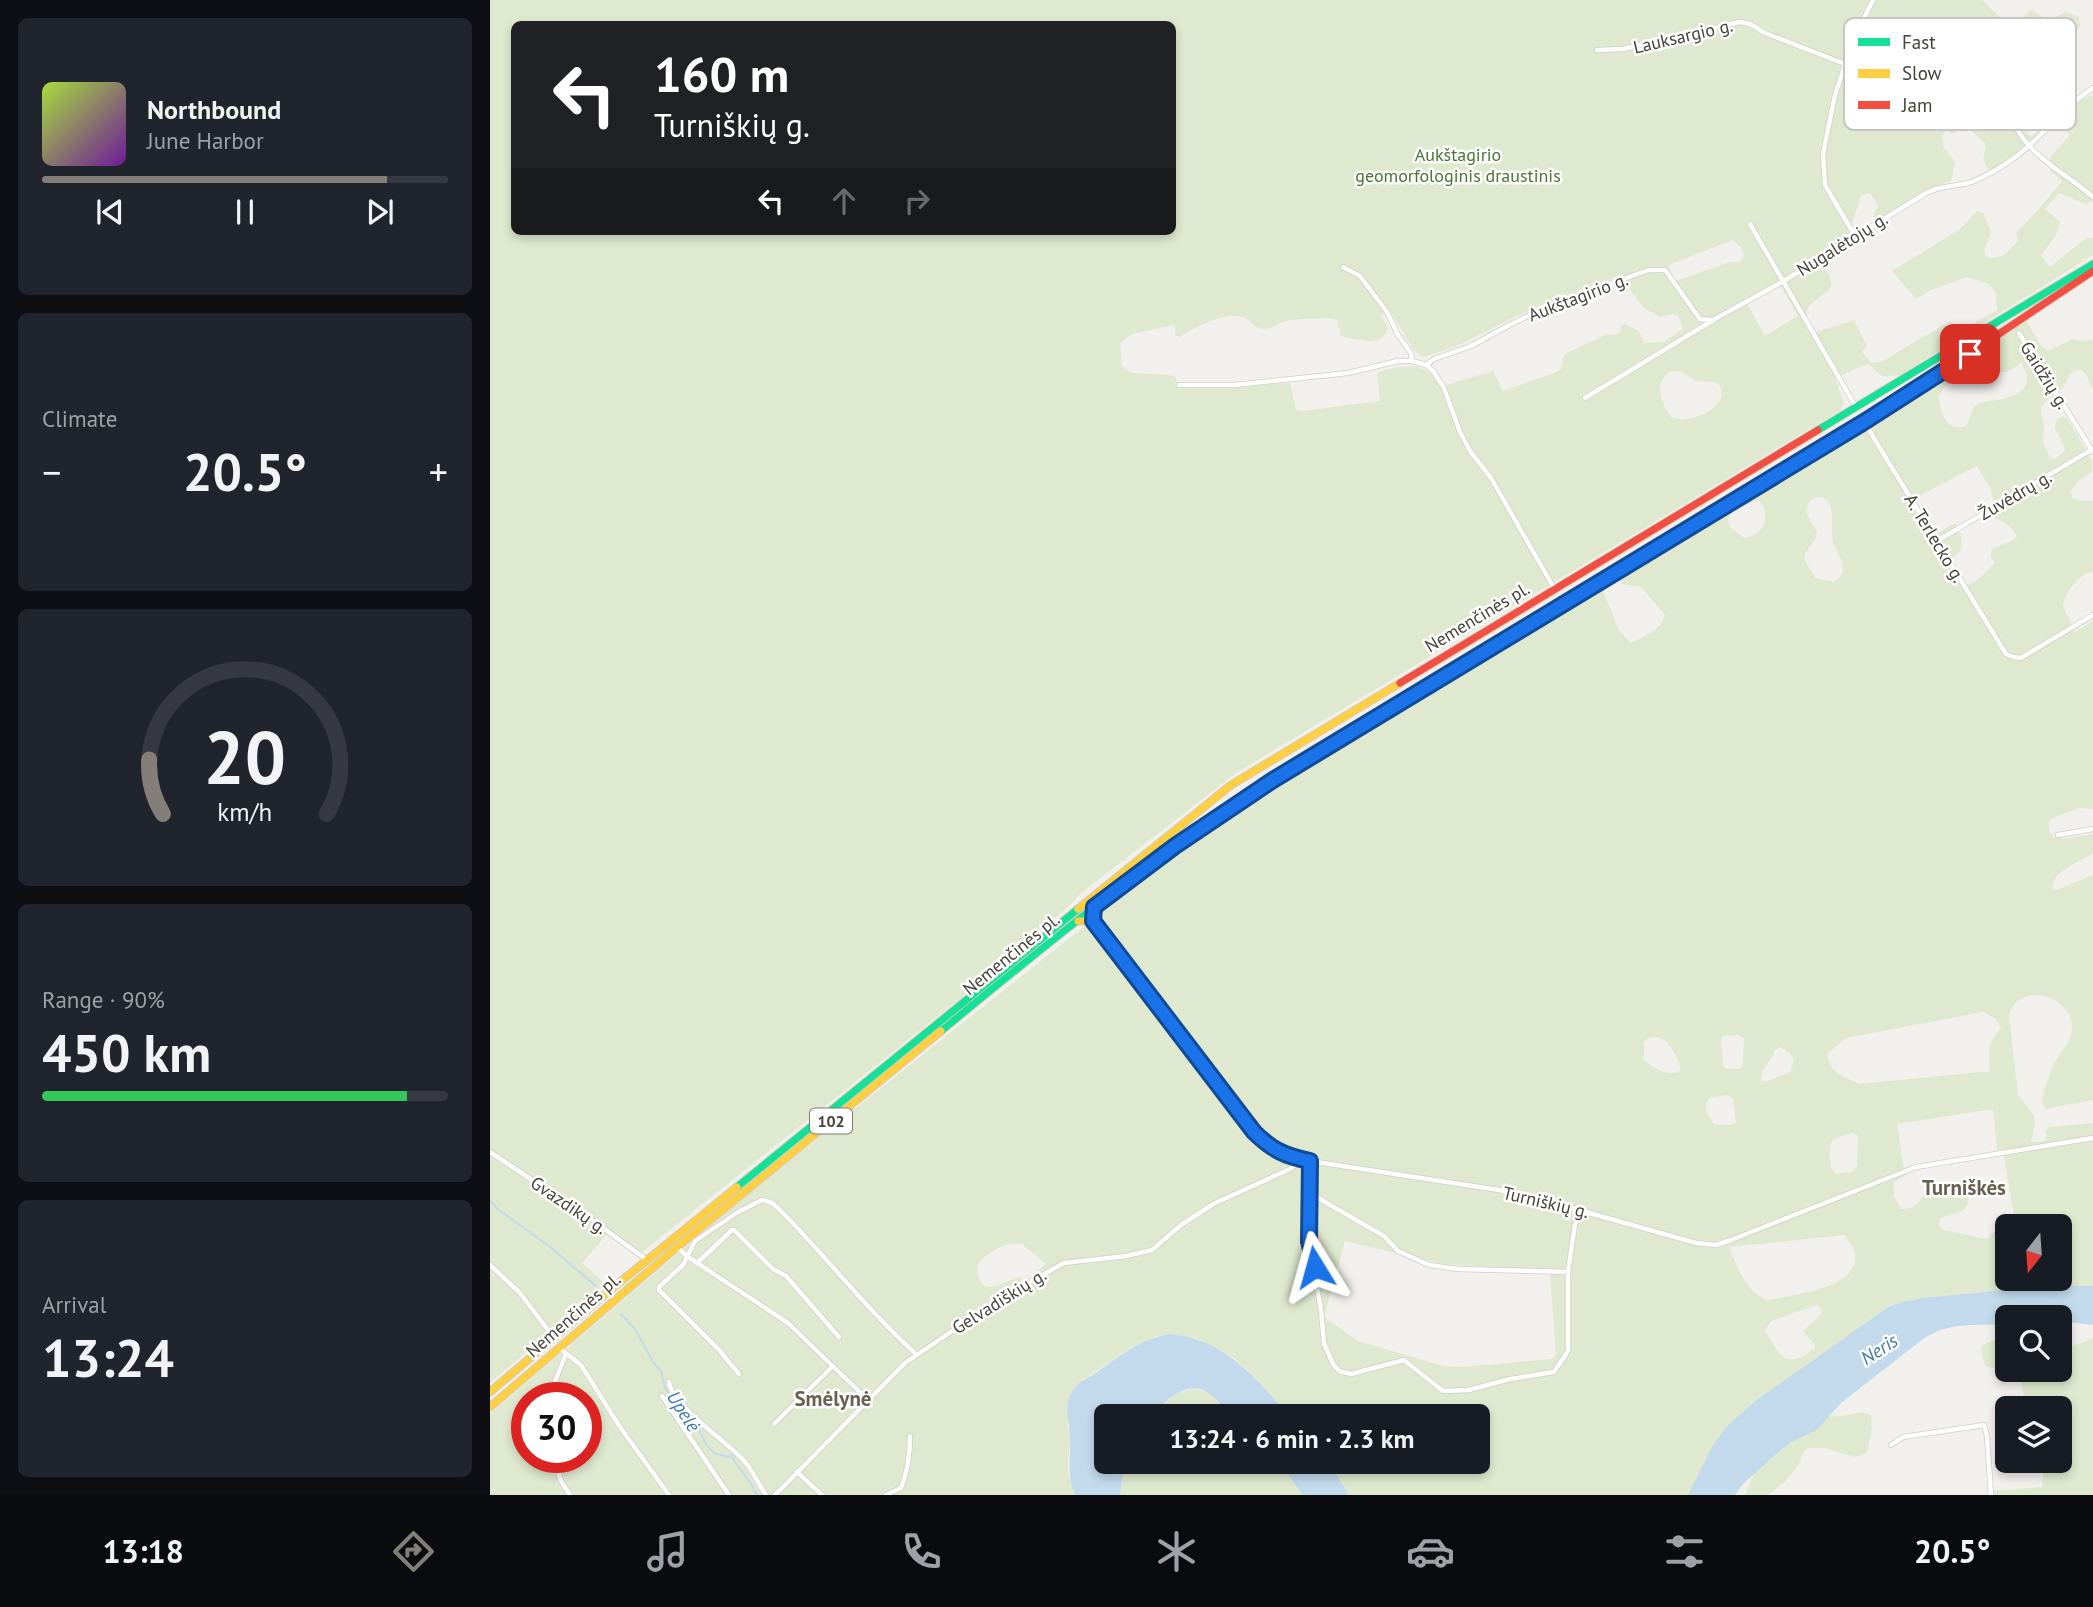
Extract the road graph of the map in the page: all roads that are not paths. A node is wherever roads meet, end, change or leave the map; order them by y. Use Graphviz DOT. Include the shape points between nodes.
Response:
graph roads {
  1 [pos="1873,0"];
  2 [pos="1864,18"];
  3 [pos="1597,50"];
  4 [pos="1844,64"];
  5 [pos="1844,67"];
  6 [pos="2093,88"];
  7 [pos="2076,100"];
  8 [pos="2017,130"];
  9 [pos="2045,130"];
  10 [pos="2031,146"];
  11 [pos="2093,197"];
  12 [pos="1750,224"];
  13 [pos="1855,236"];
  14 [pos="2093,264"];
  15 [pos="1343,267"];
  16 [pos="2093,271"];
  17 [pos="1782,282"];
  18 [pos="1715,319"];
  19 [pos="2022,319"];
  20 [pos="2006,329"];
  21 [pos="2020,333"];
  22 [pos="1412,361"];
  23 [pos="1426,365"];
  24 [pos="1179,385"];
  25 [pos="1585,398"];
  26 [pos="1856,407"];
  27 [pos="1864,422"];
  28 [pos="2093,451"];
  29 [pos="1937,541"];
  30 [pos="1555,588"];
  31 [pos="2093,615"];
  32 [pos="1411,675"];
  33 [pos="1420,691"];
  34 [pos="2093,830"];
  35 [pos="2058,835"];
  36 [pos="1129,866"];
  37 [pos="1136,875"];
  38 [pos="1094,907"];
  39 [pos="1076,921"];
  40 [pos="1093,921"];
  41 [pos="1005,974"];
  42 [pos="2093,1138"];
  43 [pos="490,1152"];
  44 [pos="1297,1158"];
  45 [pos="1310,1161"];
  46 [pos="1311,1194"];
  47 [pos="1581,1209"];
  48 [pos="677,1247"];
  49 [pos="688,1257"];
  50 [pos="648,1260"];
  51 [pos="697,1263"];
  52 [pos="490,1265"];
  53 [pos="1568,1272"];
  54 [pos="839,1336"];
  55 [pos="554,1338"];
  56 [pos="559,1348"];
  57 [pos="566,1354"];
  58 [pos="916,1354"];
  59 [pos="833,1366"];
  60 [pos="739,1374"];
  61 [pos="555,1382"];
  62 [pos="669,1382"];
  63 [pos="490,1392"];
  64 [pos="662,1396"];
  65 [pos="868,1400"];
  66 [pos="490,1408"];
  67 [pos="774,1423"];
  68 [pos="911,1436"];
  69 [pos="1891,1445"];
  70 [pos="797,1472"];
  71 [pos="559,1473"];
  72 [pos="570,1495"];
  73 [pos="669,1495"];
  74 [pos="729,1495"];
  75 [pos="766,1495"];
  76 [pos="775,1495"];
  77 [pos="822,1495"];
  78 [pos="886,1495"];
  79 [pos="1991,1495"];
  1 -- 2 [label="street"];
  3 -- 4 [label="street, Lauksargio g." via="1623,49 1740,22"];
  5 -- 13 [label="street" via="1823,154 1825,185"];
  6 -- 7 [label="street, Nugalėtojų g."];
  8 -- 10 [label="street"];
  9 -- 10 [label="street, Nugalėtojų g."];
  10 -- 11 [label="street"];
  10 -- 13 [label="street, Nugalėtojų g." via="1982,178 1933,190"];
  12 -- 17 [label="street"];
  13 -- 17 [label="street, Nugalėtojų g."];
  14 -- 26 [label="main road, Nemenčinės pl. / 102"];
  15 -- 22 [label="street" via="1360,276 1387,312"];
  16 -- 19 [label="main road, Nemenčinės pl. / 102"];
  17 -- 18 [label="street, Nugalėtojų g."];
  17 -- 26 [label="street"];
  18 -- 23 [label="street, Aukštagirio g." via="1700,319 1665,270 1649,270 1560,301"];
  18 -- 25 [label="street, Nugalėtojų g."];
  19 -- 20 [label="main road, Nemenčinės pl. / 102"];
  19 -- 21 [label="street"];
  20 -- 21 [label="street"];
  20 -- 27 [label="main road, Nemenčinės pl. / 102"];
  21 -- 28 [label="street, Gaidžių g."];
  22 -- 23 [label="street"];
  22 -- 24 [label="street" via="1234,385"];
  23 -- 30 [label="street" via="1444,388 1470,451 1491,478"];
  26 -- 27 [label="main road"];
  26 -- 30 [label="main road, Nemenčinės pl. / 102"];
  27 -- 29 [label="street, A. Terlecko g."];
  27 -- 33 [label="main road, Nemenčinės pl. / 102"];
  28 -- 29 [label="street, Žuvėdrų g."];
  29 -- 31 [label="street, A. Terlecko g." via="2006,654 2021,658"];
  30 -- 32 [label="main road, Nemenčinės pl. / 102"];
  32 -- 33 [label="main road"];
  32 -- 36 [label="main road, Nemenčinės pl. / 102" via="1231,785"];
  33 -- 37 [label="main road, Nemenčinės pl. / 102" via="1227,810"];
  34 -- 35 [label="street"];
  36 -- 37 [label="main road"];
  36 -- 41 [label="main road, Nemenčinės pl. / 102"];
  37 -- 38 [label="main road, Nemenčinės pl. / 102"];
  38 -- 39 [label="main road, Nemenčinės pl. / 102"];
  38 -- 40 [label="main road"];
  39 -- 40 [label="main road"];
  39 -- 41 [label="main road, Nemenčinės pl. / 102"];
  40 -- 44 [label="street, Turniškių g." via="1254,1132 1269,1147"];
  41 -- 48 [label="main road, Nemenčinės pl. / 102"];
  41 -- 50 [label="main road, Nemenčinės pl. / 102"];
  42 -- 47 [label="street, Turniškių g." via="1916,1167 1716,1245"];
  43 -- 50 [label="street, Gvazdikų g."];
  44 -- 45 [label="street, Turniškių g."];
  44 -- 58 [label="street, Gelvadiškių g." via="1290,1169 1215,1203 1156,1248 1056,1266"];
  45 -- 46 [label="street"];
  45 -- 47 [label="street, Turniškių g." via="1499,1190"];
  46 -- 53 [label="street" via="1384,1237 1398,1251 1429,1265"];
  46 -- 53 [label="street" via="1309,1241 1324,1343 1342,1372 1351,1374 1404,1360 1443,1391 1554,1372 1568,1351"];
  47 -- 53 [label="street"];
  48 -- 49 [label="street"];
  48 -- 56 [label="main road, Nemenčinės pl. / 102"];
  49 -- 51 [label="street"];
  49 -- 58 [label="street" via="695,1241 738,1212 766,1201 778,1208"];
  49 -- 60 [label="street" via="659,1290"];
  50 -- 55 [label="main road, Nemenčinės pl. / 102"];
  51 -- 54 [label="street" via="734,1230 786,1276"];
  51 -- 59 [label="street" via="788,1323"];
  52 -- 55 [label="street" via="520,1293"];
  55 -- 63 [label="main road, Nemenčinės pl. / 102"];
  56 -- 57 [label="street"];
  56 -- 66 [label="main road, Nemenčinės pl. / 102"];
  57 -- 61 [label="street"];
  57 -- 73 [label="street" via="581,1365"];
  58 -- 65 [label="street, Gelvadiškių g."];
  59 -- 65 [label="street"];
  59 -- 67 [label="street"];
  62 -- 75 [label="street" via="679,1401 747,1464"];
  64 -- 74 [label="street"];
  65 -- 70 [label="street, Gelvadiškių g."];
  68 -- 78 [label="street" via="901,1488"];
  69 -- 79 [label="street" via="1903,1437 1984,1425"];
  70 -- 76 [label="street, Gelvadiškių g."];
  70 -- 77 [label="street"];
  71 -- 72 [label="street"];
}
